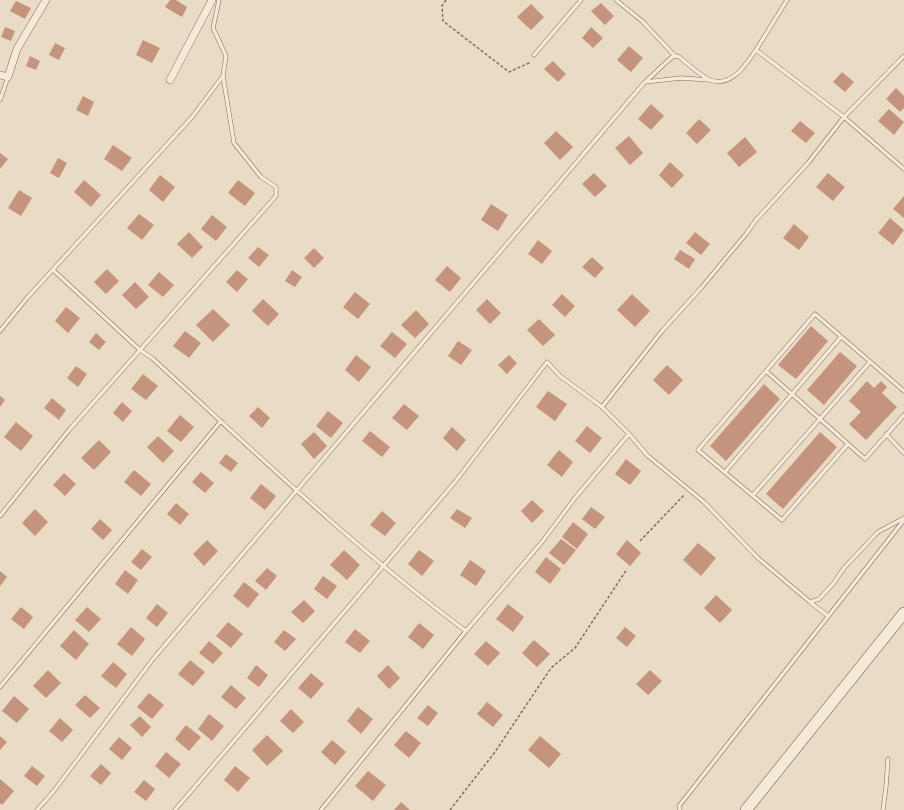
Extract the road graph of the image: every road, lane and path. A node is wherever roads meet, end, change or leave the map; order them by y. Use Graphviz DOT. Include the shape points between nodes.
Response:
graph roads {
  1 [pos="46,0"];
  2 [pos="212,0"];
  3 [pos="219,0"];
  4 [pos="446,0"];
  5 [pos="580,0"];
  6 [pos="616,0"];
  7 [pos="787,0"];
  8 [pos="756,50"];
  9 [pos="534,56"];
  10 [pos="675,56"];
  11 [pos="904,56"];
  12 [pos="0,75"];
  13 [pos="223,76"];
  14 [pos="8,78"];
  15 [pos="170,80"];
  16 [pos="710,80"];
  17 [pos="644,83"];
  18 [pos="0,100"];
  19 [pos="844,117"];
  20 [pos="904,169"];
  21 [pos="53,270"];
  22 [pos="0,331"];
  23 [pos="841,336"];
  24 [pos="140,350"];
  25 [pos="870,362"];
  26 [pos="766,371"];
  27 [pos="904,391"];
  28 [pos="791,394"];
  29 [pos="602,407"];
  30 [pos="904,414"];
  31 [pos="820,419"];
  32 [pos="221,421"];
  33 [pos="628,434"];
  34 [pos="886,434"];
  35 [pos="848,444"];
  36 [pos="904,453"];
  37 [pos="725,472"];
  38 [pos="689,489"];
  39 [pos="297,490"];
  40 [pos="753,495"];
  41 [pos="0,516"];
  42 [pos="904,519"];
  43 [pos="640,541"];
  44 [pos="382,566"];
  45 [pos="626,569"];
  46 [pos="810,602"];
  47 [pos="904,613"];
  48 [pos="828,616"];
  49 [pos="466,631"];
  50 [pos="0,686"];
  51 [pos="888,759"];
  52 [pos="37,810"];
  53 [pos="175,810"];
  54 [pos="321,810"];
  55 [pos="450,810"];
  56 [pos="680,810"];
  57 [pos="746,810"];
  58 [pos="883,810"];
  1 -- 14 [label="street" via="17,49"];
  2 -- 15 [label="street"];
  3 -- 13 [label="lane" via="213,28 226,56"];
  4 -- 9 [label="path" via="442,6 443,21 509,72 528,63"];
  5 -- 9 [label="lane"];
  6 -- 10 [label="lane" via="642,21"];
  7 -- 8 [label="lane"];
  8 -- 16 [label="lane" via="739,73 722,81"];
  8 -- 19 [label="lane"];
  10 -- 16 [label="lane"];
  10 -- 17 [label="lane"];
  11 -- 19 [label="lane"];
  12 -- 14 [label="street"];
  13 -- 21 [label="lane" via="192,117"];
  13 -- 24 [label="lane" via="234,143 261,176 276,187 276,196"];
  14 -- 18 [label="lane"];
  16 -- 17 [label="lane" via="681,78"];
  17 -- 39 [label="lane"];
  19 -- 20 [label="lane"];
  19 -- 29 [label="lane" via="808,163 662,331"];
  21 -- 22 [label="lane"];
  21 -- 24 [label="lane"];
  23 -- 25 [label="lane"];
  23 -- 26 [label="lane" via="815,314"];
  23 -- 28 [label="lane"];
  24 -- 32 [label="lane"];
  24 -- 41 [label="lane" via="69,430"];
  25 -- 27 [label="lane"];
  25 -- 31 [label="lane"];
  26 -- 28 [label="lane"];
  26 -- 37 [label="lane" via="698,450"];
  28 -- 31 [label="lane"];
  28 -- 37 [label="lane"];
  29 -- 33 [label="lane"];
  29 -- 44 [label="lane" via="560,376 546,362 454,482"];
  30 -- 34 [label="lane"];
  31 -- 35 [label="lane"];
  31 -- 40 [label="lane"];
  32 -- 39 [label="lane"];
  32 -- 50 [label="lane"];
  33 -- 38 [label="lane" via="648,456"];
  33 -- 49 [label="lane" via="542,542"];
  34 -- 35 [label="lane" via="865,459"];
  34 -- 36 [label="lane"];
  35 -- 40 [label="lane" via="782,520"];
  37 -- 40 [label="lane"];
  38 -- 43 [label="path"];
  38 -- 46 [label="lane" via="758,558"];
  39 -- 44 [label="lane"];
  39 -- 52 [label="lane" via="153,659"];
  42 -- 46 [label="lane" via="878,532 819,599"];
  42 -- 48 [label="lane"];
  44 -- 49 [label="lane"];
  44 -- 53 [label="lane"];
  45 -- 55 [label="path" via="575,648 551,668 495,752"];
  46 -- 48 [label="lane"];
  47 -- 57 [label="main road"];
  48 -- 56 [label="lane" via="679,806"];
  49 -- 54 [label="lane"];
  51 -- 58 [label="lane"];
}
